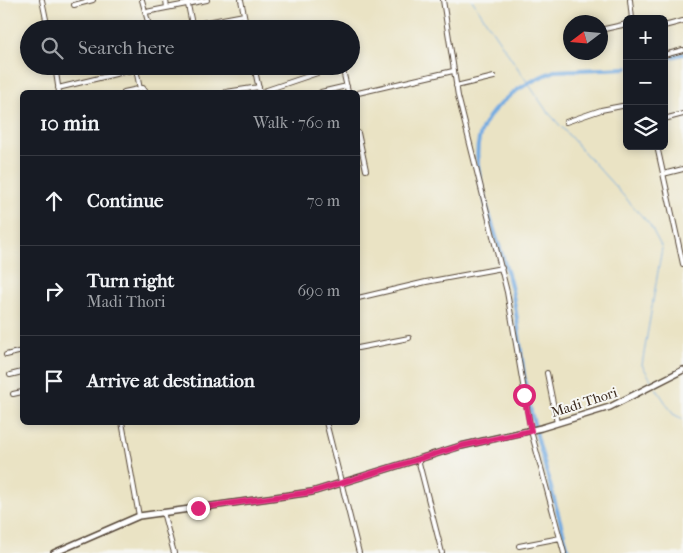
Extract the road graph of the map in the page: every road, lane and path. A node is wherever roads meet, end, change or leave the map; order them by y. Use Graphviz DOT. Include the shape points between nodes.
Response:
graph roads {
  1 [pos="42,0"];
  2 [pos="93,0"];
  3 [pos="142,0"];
  4 [pos="166,0"];
  5 [pos="207,0"];
  6 [pos="241,0"];
  7 [pos="443,0"];
  8 [pos="630,0"];
  9 [pos="188,2"];
  10 [pos="74,5"];
  11 [pos="167,8"];
  12 [pos="146,12"];
  13 [pos="244,15"];
  14 [pos="632,15"];
  15 [pos="46,20"];
  16 [pos="148,20"];
  17 [pos="191,20"];
  18 [pos="222,20"];
  19 [pos="245,20"];
  20 [pos="683,21"];
  21 [pos="623,25"];
  22 [pos="668,25"];
  23 [pos="608,28"];
  24 [pos="683,50"];
  25 [pos="668,54"];
  26 [pos="453,71"];
  27 [pos="56,75"];
  28 [pos="114,75"];
  29 [pos="137,75"];
  30 [pos="256,75"];
  31 [pos="311,75"];
  32 [pos="344,75"];
  33 [pos="494,77"];
  34 [pos="347,86"];
  35 [pos="456,86"];
  36 [pos="258,87"];
  37 [pos="140,88"];
  38 [pos="59,90"];
  39 [pos="132,90"];
  40 [pos="145,90"];
  41 [pos="239,90"];
  42 [pos="259,90"];
  43 [pos="266,90"];
  44 [pos="330,90"];
  45 [pos="348,90"];
  46 [pos="360,93"];
  47 [pos="623,106"];
  48 [pos="683,114"];
  49 [pos="668,119"];
  50 [pos="566,122"];
  51 [pos="360,145"];
  52 [pos="658,150"];
  53 [pos="363,158"];
  54 [pos="360,159"];
  55 [pos="683,169"];
  56 [pos="366,170"];
  57 [pos="663,174"];
  58 [pos="683,264"];
  59 [pos="502,268"];
  60 [pos="360,298"];
  61 [pos="409,338"];
  62 [pos="360,348"];
  63 [pos="20,351"];
  64 [pos="6,355"];
  65 [pos="683,370"];
  66 [pos="20,372"];
  67 [pos="547,372"];
  68 [pos="10,375"];
  69 [pos="20,392"];
  70 [pos="13,394"];
  71 [pos="556,423"];
  72 [pos="123,425"];
  73 [pos="327,425"];
  74 [pos="532,430"];
  75 [pos="418,459"];
  76 [pos="340,484"];
  77 [pos="163,512"];
  78 [pos="139,516"];
  79 [pos="560,538"];
  80 [pos="519,546"];
  81 [pos="54,553"];
  82 [pos="174,553"];
  83 [pos="359,553"];
  84 [pos="442,553"];
  85 [pos="564,553"];
  1 -- 15 [label="street"];
  2 -- 10 [label="street"];
  3 -- 12 [label="street"];
  4 -- 11 [label="street"];
  5 -- 9 [label="street"];
  6 -- 13 [label="street"];
  7 -- 26 [label="street"];
  8 -- 14 [label="street"];
  9 -- 11 [label="street"];
  9 -- 17 [label="street"];
  11 -- 12 [label="street"];
  12 -- 16 [label="street"];
  13 -- 18 [label="street"];
  13 -- 19 [label="street"];
  20 -- 22 [label="street"];
  21 -- 23 [label="street"];
  24 -- 25 [label="street"];
  26 -- 35 [label="street"];
  26 -- 46 [label="street"];
  27 -- 38 [label="street"];
  28 -- 38 [label="street"];
  29 -- 37 [label="street"];
  30 -- 36 [label="street"];
  31 -- 43 [label="street"];
  32 -- 34 [label="street"];
  33 -- 35 [label="street"];
  34 -- 44 [label="street"];
  34 -- 45 [label="street"];
  35 -- 59 [label="street"];
  36 -- 41 [label="street"];
  36 -- 42 [label="street"];
  37 -- 39 [label="street"];
  37 -- 40 [label="street"];
  47 -- 50 [label="street"];
  48 -- 49 [label="street"];
  51 -- 53 [label="street"];
  52 -- 57 [label="street"];
  53 -- 54 [label="street"];
  53 -- 56 [label="street"];
  55 -- 57 [label="street"];
  57 -- 58 [label="street"];
  59 -- 60 [label="street"];
  59 -- 74 [label="street"];
  61 -- 62 [label="street"];
  63 -- 64 [label="street"];
  65 -- 71 [label="main road, Madi Thori" via="610,407"];
  66 -- 68 [label="street"];
  67 -- 71 [label="street"];
  69 -- 70 [label="street"];
  71 -- 74 [label="main road, Madi Thori"];
  72 -- 78 [label="street"];
  73 -- 76 [label="street"];
  74 -- 75 [label="main road, Madi Thori"];
  74 -- 79 [label="street"];
  75 -- 76 [label="main road, Madi Thori"];
  75 -- 84 [label="street"];
  76 -- 77 [label="main road, Madi Thori" via="291,496"];
  76 -- 83 [label="street"];
  77 -- 78 [label="main road, Madi Thori"];
  77 -- 82 [label="street"];
  78 -- 81 [label="main road, Madi Thori"];
  79 -- 80 [label="street"];
  79 -- 85 [label="street"];
}
